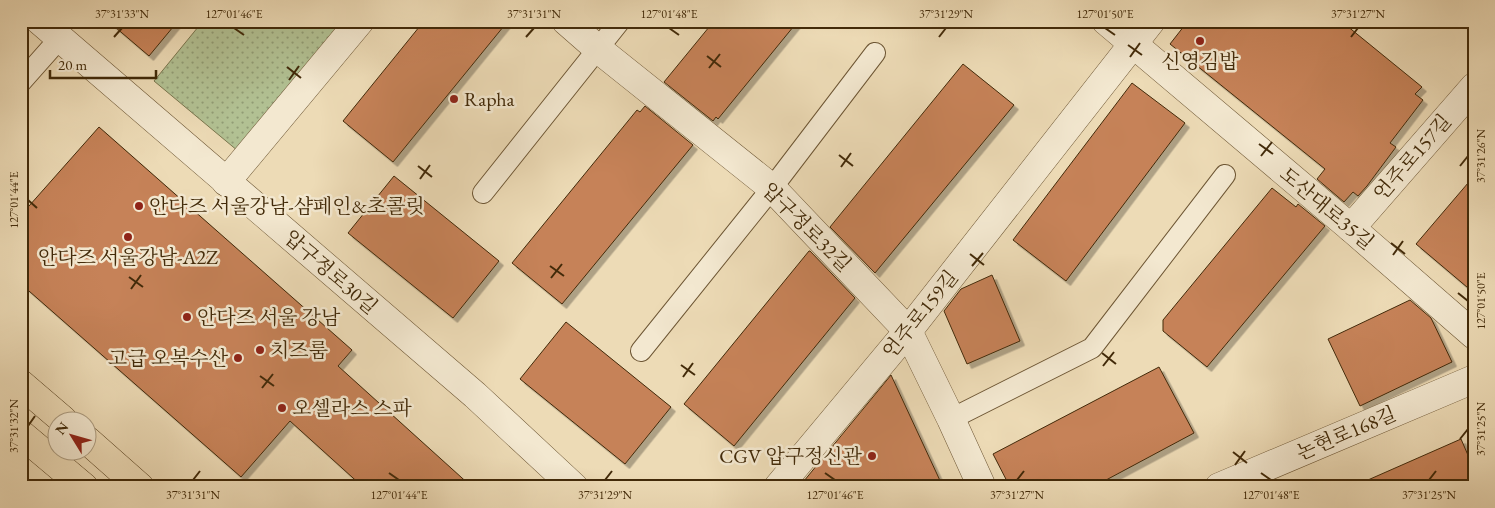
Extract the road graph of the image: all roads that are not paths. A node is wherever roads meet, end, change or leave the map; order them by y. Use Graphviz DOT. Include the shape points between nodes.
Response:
graph roads {
  1 [pos="360,21"];
  2 [pos="566,21"];
  3 [pos="620,21"];
  4 [pos="1106,21"];
  5 [pos="1151,21"];
  6 [pos="50,30"];
  7 [pos="1133,44"];
  8 [pos="598,49"];
  9 [pos="875,53"];
  10 [pos="21,82"];
  11 [pos="1474,87"];
  12 [pos="1225,175"];
  13 [pos="226,182"];
  14 [pos="772,188"];
  15 [pos="483,193"];
  16 [pos="1351,228"];
  17 [pos="908,331"];
  18 [pos="1474,335"];
  19 [pos="640,351"];
  20 [pos="1474,379"];
  21 [pos="21,384"];
  22 [pos="52,410"];
  23 [pos="951,419"];
  24 [pos="21,434"];
  25 [pos="98,450"];
  26 [pos="84,487"];
  27 [pos="140,487"];
  28 [pos="574,487"];
  29 [pos="778,487"];
  30 [pos="982,487"];
  31 [pos="1219,487"];
  1 -- 13 [label="street"];
  2 -- 8 [label="street, 압구정로32길"];
  3 -- 8 [label="lane"];
  4 -- 7 [label="street, 도산대로35길"];
  5 -- 7 [label="street, 언주로159길"];
  6 -- 10 [label="lane"];
  6 -- 13 [label="street, 압구정로30길"];
  7 -- 16 [label="street, 도산대로35길"];
  7 -- 17 [label="street, 언주로159길"];
  8 -- 14 [label="street, 압구정로32길"];
  8 -- 15 [label="lane"];
  9 -- 14 [label="lane"];
  11 -- 16 [label="street, 언주로157길"];
  12 -- 23 [label="lane" via="1092,348"];
  13 -- 28 [label="street, 압구정로30길" via="475,395"];
  14 -- 17 [label="street, 압구정로32길"];
  14 -- 19 [label="lane"];
  16 -- 18 [label="street, 도산대로35길"];
  17 -- 23 [label="street, 압구정로32길"];
  17 -- 29 [label="street, 언주로159길"];
  20 -- 31 [label="street, 논현로168길"];
  21 -- 22 [label="main road"];
  23 -- 30 [label="street, 압구정로32길"];
  24 -- 26 [label="main road"];
  25 -- 27 [label="main road"];
}
